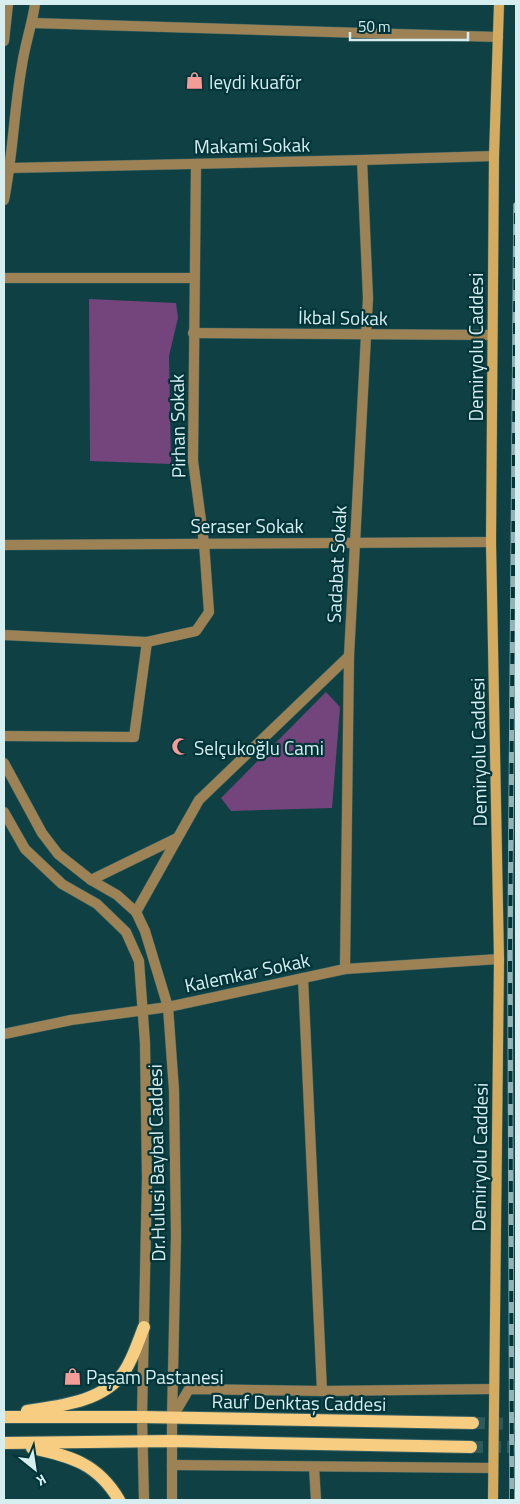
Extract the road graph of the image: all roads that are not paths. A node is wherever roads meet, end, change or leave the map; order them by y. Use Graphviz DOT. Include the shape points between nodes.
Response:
graph roads {
  1 [pos="8,4"];
  2 [pos="34,4"];
  3 [pos="498,4"];
  4 [pos="32,23"];
  5 [pos="498,37"];
  6 [pos="4,41"];
  7 [pos="494,156"];
  8 [pos="362,160"];
  9 [pos="196,164"];
  10 [pos="10,168"];
  11 [pos="4,200"];
  12 [pos="4,278"];
  13 [pos="194,278"];
  14 [pos="194,333"];
  15 [pos="366,335"];
  16 [pos="492,335"];
  17 [pos="491,542"];
  18 [pos="204,543"];
  19 [pos="354,543"];
  20 [pos="4,545"];
  21 [pos="4,635"];
  22 [pos="147,642"];
  23 [pos="349,656"];
  24 [pos="4,736"];
  25 [pos="4,763"];
  26 [pos="4,812"];
  27 [pos="177,838"];
  28 [pos="91,880"];
  29 [pos="136,912"];
  30 [pos="499,959"];
  31 [pos="345,969"];
  32 [pos="303,978"];
  33 [pos="168,1007"];
  34 [pos="142,1012"];
  35 [pos="4,1034"];
  36 [pos="144,1327"];
  37 [pos="493,1389"];
  38 [pos="322,1391"];
  39 [pos="4,1416"];
  40 [pos="142,1417"];
  41 [pos="172,1418"];
  42 [pos="473,1423"];
  43 [pos="142,1441"];
  44 [pos="172,1441"];
  45 [pos="6,1443"];
  46 [pos="471,1447"];
  47 [pos="172,1465"];
  48 [pos="314,1467"];
  49 [pos="493,1468"];
  50 [pos="119,1500"];
  51 [pos="144,1500"];
  52 [pos="172,1500"];
  53 [pos="316,1500"];
  54 [pos="493,1500"];
  1 -- 6 [label="street"];
  2 -- 4 [label="street"];
  3 -- 5 [label="main road, Demiryolu Caddesi"];
  4 -- 5 [label="street"];
  4 -- 10 [label="street" via="22,65"];
  5 -- 7 [label="main road, Demiryolu Caddesi"];
  7 -- 8 [label="street, Makami Sokak"];
  7 -- 16 [label="main road, Demiryolu Caddesi"];
  8 -- 9 [label="street, Makami Sokak"];
  8 -- 15 [label="street, Sadabat Sokak" via="368,298"];
  9 -- 10 [label="street, Makami Sokak"];
  9 -- 13 [label="street, Pirhan Sokak"];
  10 -- 11 [label="street"];
  12 -- 13 [label="street"];
  13 -- 14 [label="street, Pirhan Sokak"];
  14 -- 15 [label="street, İkbal Sokak"];
  14 -- 18 [label="street, Pirhan Sokak" via="193,461"];
  15 -- 16 [label="street, İkbal Sokak"];
  15 -- 19 [label="street, Sadabat Sokak"];
  16 -- 17 [label="main road, Demiryolu Caddesi"];
  17 -- 19 [label="street, Seraser Sokak"];
  17 -- 30 [label="main road, Demiryolu Caddesi"];
  18 -- 19 [label="street, Seraser Sokak"];
  18 -- 20 [label="street, Seraser Sokak"];
  18 -- 22 [label="street, Pirhan Sokak" via="209,612 196,631"];
  19 -- 23 [label="street, Sadabat Sokak"];
  21 -- 22 [label="street, Pirhan Sokak"];
  22 -- 24 [label="street" via="134,737"];
  23 -- 27 [label="street" via="199,800"];
  23 -- 31 [label="street, Sadabat Sokak"];
  25 -- 28 [label="street" via="42,833 58,854"];
  26 -- 34 [label="street, Dr.Hulusi Baybal Caddesi" via="25,849 62,884 96,904 126,932 139,961"];
  27 -- 28 [label="street"];
  27 -- 29 [label="street"];
  28 -- 29 [label="street" via="117,895"];
  29 -- 33 [label="street, Dr.Hulusi Baybal Caddesi"];
  30 -- 31 [label="street, Kalemkar Sokak"];
  30 -- 37 [label="main road, Demiryolu Caddesi"];
  31 -- 32 [label="street, Kalemkar Sokak"];
  32 -- 33 [label="street, Kalemkar Sokak"];
  32 -- 38 [label="street"];
  33 -- 34 [label="street, Kalemkar Sokak"];
  33 -- 41 [label="street, Dr.Hulusi Baybal Caddesi" via="174,1090 176,1236"];
  34 -- 35 [label="street, Kalemkar Sokak" via="71,1020"];
  34 -- 36 [label="street, Dr.Hulusi Baybal Caddesi" via="147,1178"];
  36 -- 39 [label="main road" via="123,1374 106,1389 84,1399"];
  36 -- 40 [label="street, Dr.Hulusi Baybal Caddesi"];
  37 -- 38 [label="street"];
  37 -- 49 [label="main road, Demiryolu Caddesi"];
  38 -- 41 [label="street" via="189,1389"];
  39 -- 40 [label="main road, Rauf Denktaş Caddesi"];
  40 -- 41 [label="main road, Rauf Denktaş Caddesi"];
  40 -- 43 [label="street, Dr.Hulusi Baybal Caddesi"];
  41 -- 42 [label="main road, Rauf Denktaş Caddesi"];
  41 -- 44 [label="street, Dr.Hulusi Baybal Caddesi"];
  43 -- 44 [label="main road"];
  43 -- 45 [label="main road"];
  43 -- 51 [label="street, Dr.Hulusi Baybal Caddesi"];
  44 -- 46 [label="main road"];
  44 -- 47 [label="street, Dr.Hulusi Baybal Caddesi"];
  45 -- 50 [label="main road" via="54,1453 84,1464 98,1472"];
  47 -- 48 [label="street"];
  47 -- 52 [label="street, Dr.Hulusi Baybal Caddesi"];
  48 -- 49 [label="street"];
  48 -- 53 [label="street"];
  49 -- 54 [label="main road, Demiryolu Caddesi"];
}
